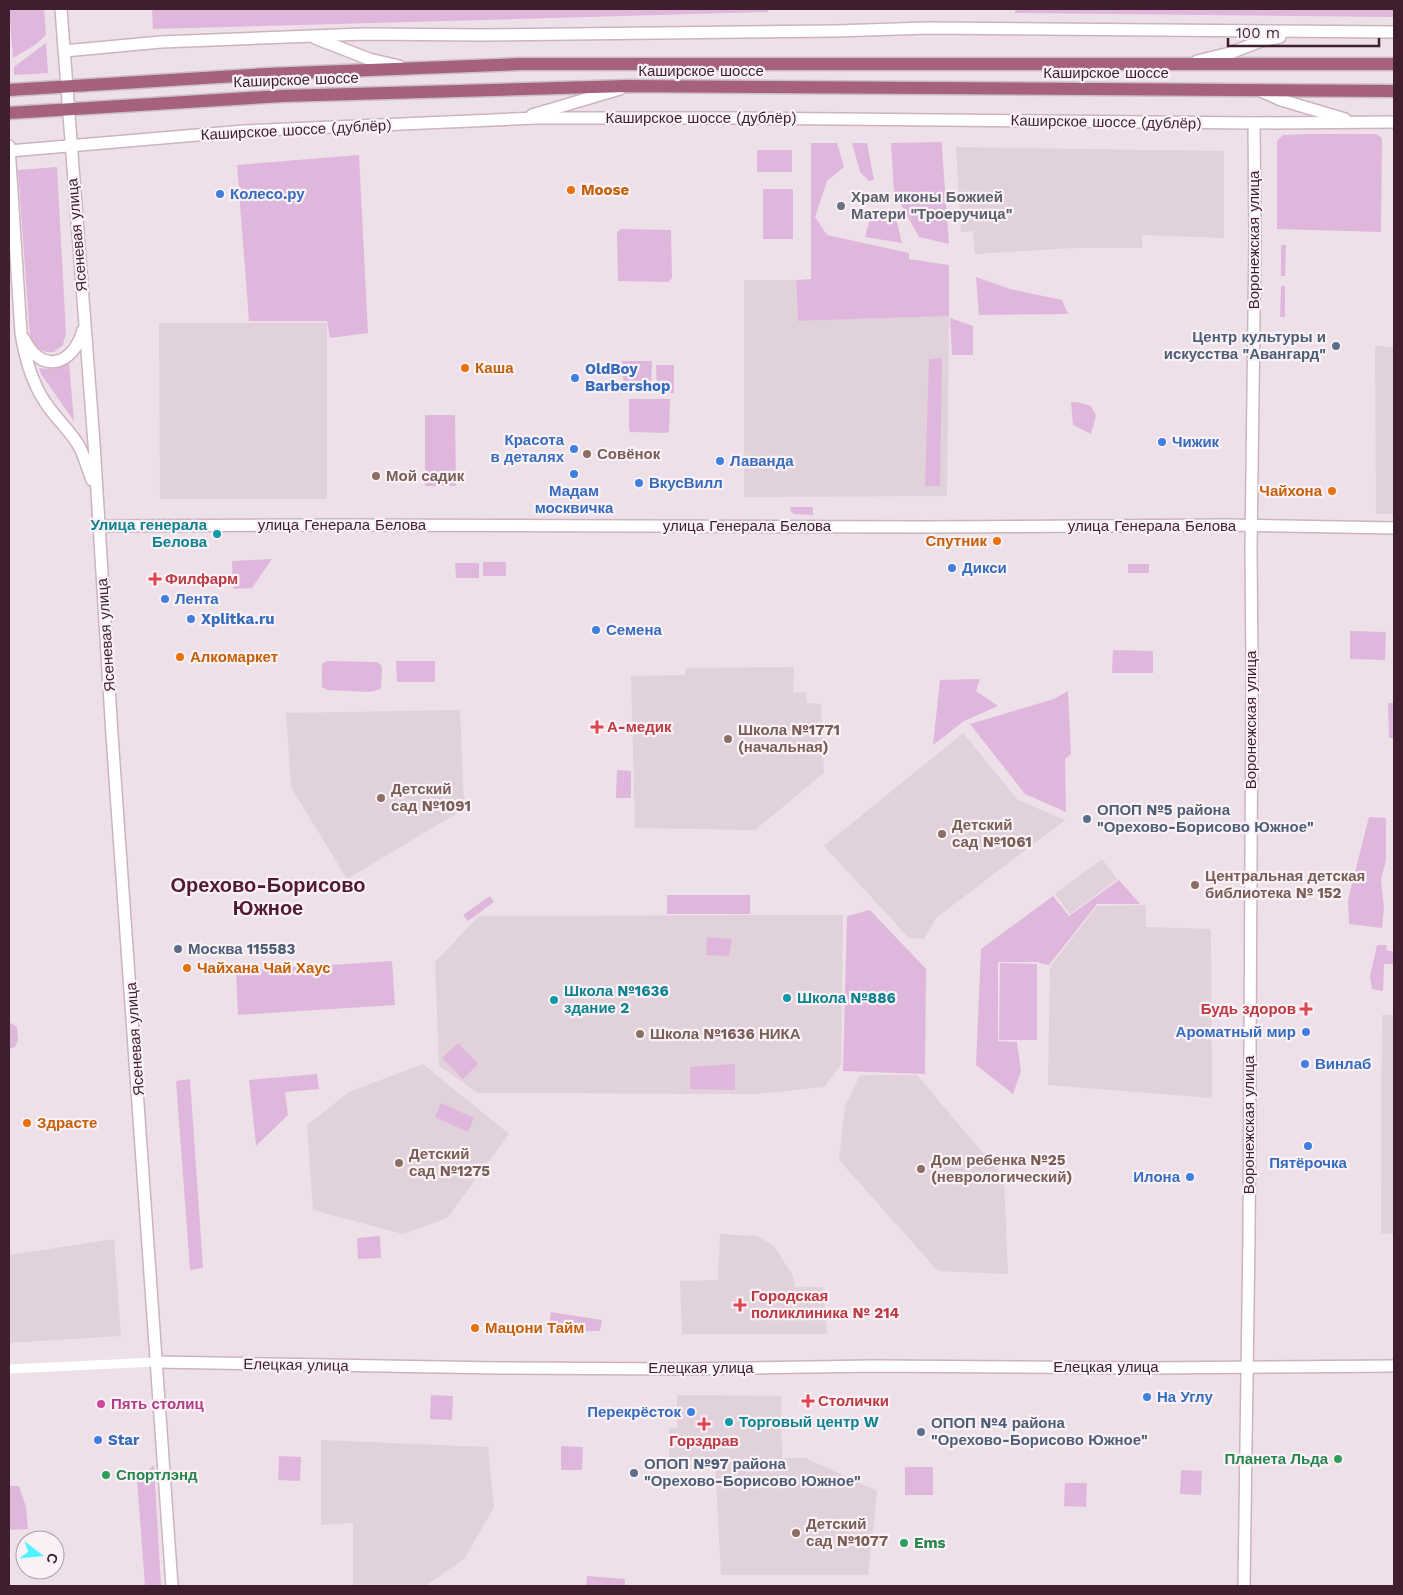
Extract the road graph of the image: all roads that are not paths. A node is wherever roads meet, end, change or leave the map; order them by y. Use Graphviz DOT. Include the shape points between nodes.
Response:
graph roads {
  1 [pos="61,9"];
  2 [pos="1303,32"];
  3 [pos="1394,32"];
  4 [pos="311,37"];
  5 [pos="64,51"];
  6 [pos="1189,63"];
  7 [pos="1394,64"];
  8 [pos="409,68"];
  9 [pos="627,86"];
  10 [pos="66,87"];
  11 [pos="9,90"];
  12 [pos="1261,91"];
  13 [pos="1394,91"];
  14 [pos="68,110"];
  15 [pos="9,113"];
  16 [pos="516,119"];
  17 [pos="1356,122"];
  18 [pos="1394,122"];
  19 [pos="1254,123"];
  20 [pos="9,146"];
  21 [pos="70,146"];
  22 [pos="9,151"];
  23 [pos="84,324"];
  24 [pos="22,333"];
  25 [pos="97,492"];
  26 [pos="1252,525"];
  27 [pos="99,526"];
  28 [pos="1394,528"];
  29 [pos="156,1362"];
  30 [pos="1394,1366"];
  31 [pos="1248,1367"];
  32 [pos="9,1369"];
  33 [pos="172,1586"];
  34 [pos="1244,1586"];
  1 -- 5 [label="main road, Ясеневая улица"];
  2 -- 3 [label="main road"];
  2 -- 4 [label="main road" via="928,28"];
  2 -- 6 [label="main road"];
  4 -- 5 [label="main road" via="161,42"];
  4 -- 8 [label="main road" via="369,59"];
  5 -- 10 [label="main road, Ясеневая улица"];
  6 -- 7 [label="main road, Каширское шоссе"];
  6 -- 8 [label="main road, Каширское шоссе" via="541,64"];
  8 -- 10 [label="main road, Каширское шоссе"];
  9 -- 12 [label="main road, Каширское шоссе"];
  9 -- 14 [label="main road, Каширское шоссе" via="282,96"];
  9 -- 16 [label="main road"];
  10 -- 11 [label="main road, Каширское шоссе"];
  10 -- 14 [label="main road, Ясеневая улица"];
  12 -- 13 [label="main road, Каширское шоссе"];
  12 -- 17 [label="main road"];
  14 -- 15 [label="main road, Каширское шоссе"];
  14 -- 21 [label="main road, Ясеневая улица"];
  16 -- 19 [label="main road, Каширское шоссе (дублёр)"];
  16 -- 21 [label="main road, Каширское шоссе (дублёр)" via="236,132"];
  17 -- 18 [label="main road, Каширское шоссе (дублёр)"];
  17 -- 19 [label="main road, Каширское шоссе (дублёр)"];
  19 -- 26 [label="main road, Воронежская улица"];
  20 -- 22 [label="main road, Ясеневая улица"];
  21 -- 22 [label="main road, Каширское шоссе (дублёр)"];
  21 -- 23 [label="main road, Ясеневая улица"];
  22 -- 24 [label="main road, Ясеневая улица"];
  23 -- 24 [label="main road" via="79,343 60,361 46,362 37,358"];
  23 -- 25 [label="main road, Ясеневая улица"];
  24 -- 25 [label="main road, Ясеневая улица" via="29,371 45,402 80,448"];
  25 -- 27 [label="main road, Ясеневая улица"];
  26 -- 27 [label="main road, улица Генерала Белова"];
  26 -- 28 [label="main road, улица Генерала Белова"];
  26 -- 31 [label="main road, Воронежская улица"];
  27 -- 29 [label="main road, Ясеневая улица"];
  29 -- 31 [label="main road, Елецкая улица" via="513,1368"];
  29 -- 32 [label="street, Елецкая улица"];
  29 -- 33 [label="main road, Ясеневая улица"];
  30 -- 31 [label="main road, Елецкая улица"];
  31 -- 34 [label="main road, Воронежская улица"];
}
